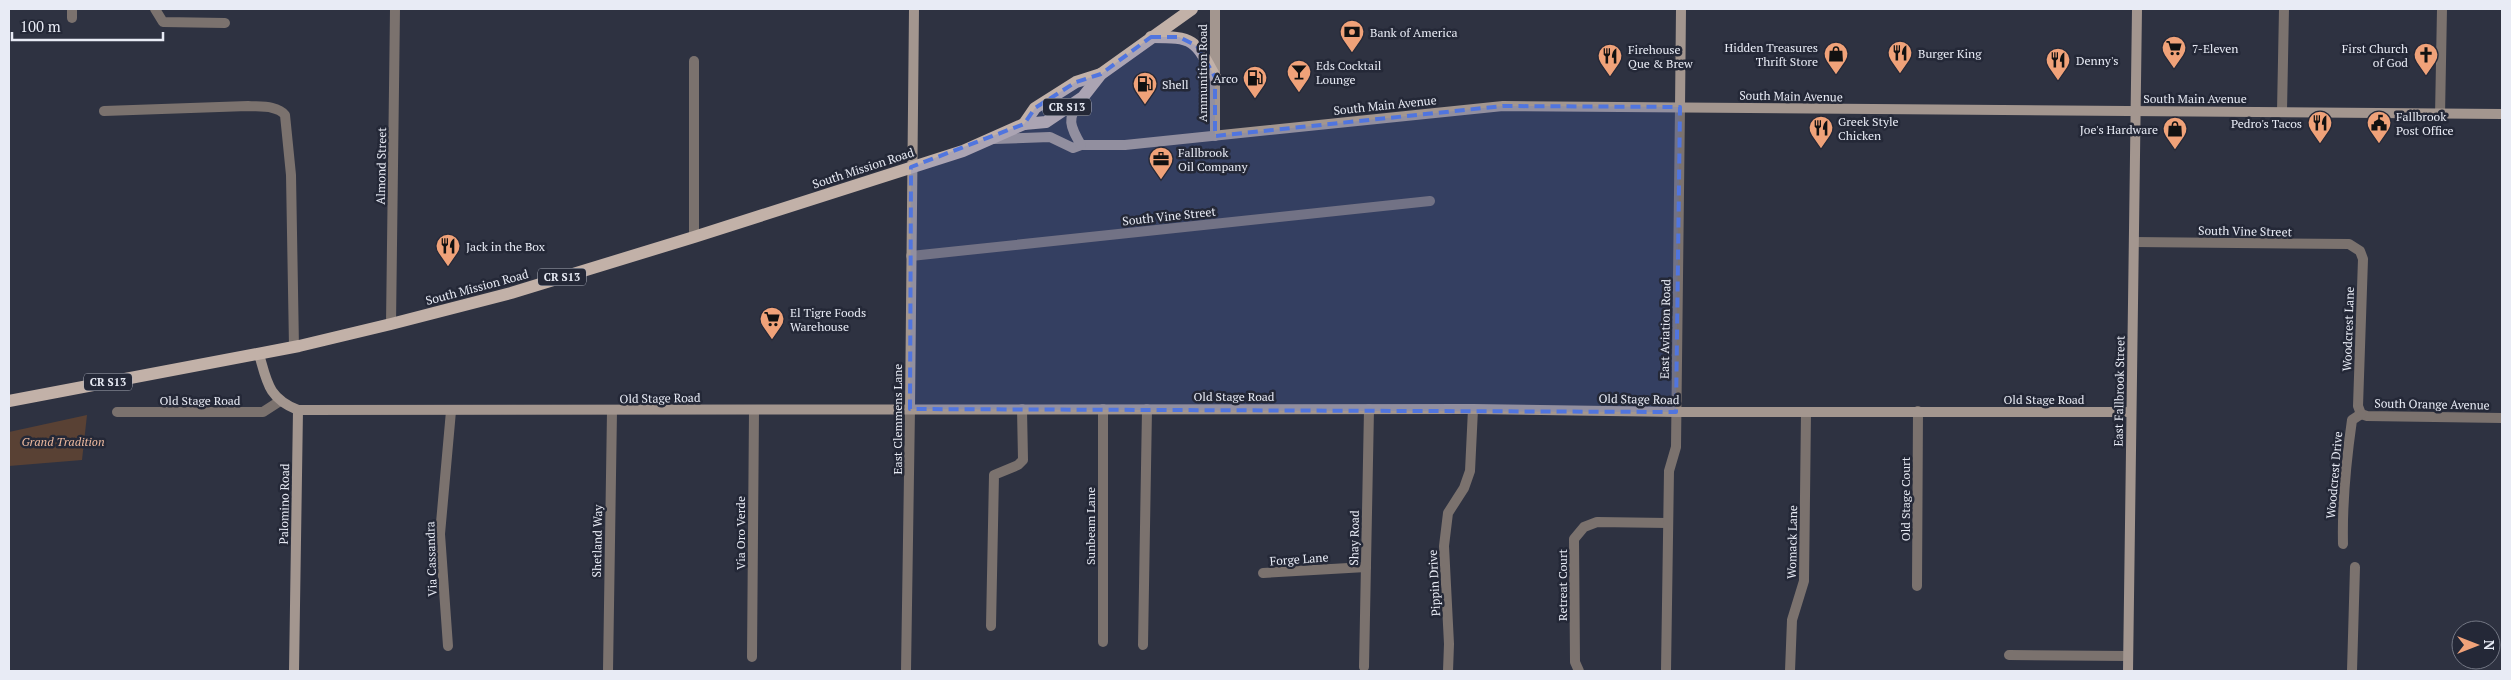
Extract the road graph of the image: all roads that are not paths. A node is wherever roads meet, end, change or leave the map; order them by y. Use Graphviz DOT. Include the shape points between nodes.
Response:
graph roads {
  1 [pos="155,9"];
  2 [pos="395,9"];
  3 [pos="914,9"];
  4 [pos="1192,9"];
  5 [pos="1215,9"];
  6 [pos="1682,9"];
  7 [pos="2137,9"];
  8 [pos="2284,9"];
  9 [pos="2442,9"];
  10 [pos="225,23"];
  11 [pos="1151,37"];
  12 [pos="694,61"];
  13 [pos="1101,74"];
  14 [pos="1215,77"];
  15 [pos="1083,97"];
  16 [pos="1680,107"];
  17 [pos="104,111"];
  18 [pos="2135,111"];
  19 [pos="2282,111"];
  20 [pos="2502,114"];
  21 [pos="2440,115"];
  22 [pos="1024,124"];
  23 [pos="1215,136"];
  24 [pos="992,140"];
  25 [pos="1081,145"];
  26 [pos="912,167"];
  27 [pos="1430,201"];
  28 [pos="694,237"];
  29 [pos="2134,242"];
  30 [pos="2356,248"];
  31 [pos="911,256"];
  32 [pos="391,324"];
  33 [pos="294,347"];
  34 [pos="259,354"];
  35 [pos="9,401"];
  36 [pos="280,401"];
  37 [pos="1022,409"];
  38 [pos="1103,409"];
  39 [pos="1147,409"];
  40 [pos="1369,409"];
  41 [pos="1473,409"];
  42 [pos="298,410"];
  43 [pos="754,410"];
  44 [pos="910,410"];
  45 [pos="451,411"];
  46 [pos="612,411"];
  47 [pos="1918,411"];
  48 [pos="117,412"];
  49 [pos="1676,412"];
  50 [pos="1806,412"];
  51 [pos="2131,412"];
  52 [pos="2362,414"];
  53 [pos="2502,418"];
  54 [pos="1668,523"];
  55 [pos="2343,544"];
  56 [pos="1366,567"];
  57 [pos="2355,567"];
  58 [pos="1263,574"];
  59 [pos="1917,586"];
  60 [pos="991,626"];
  61 [pos="1103,642"];
  62 [pos="1143,645"];
  63 [pos="448,646"];
  64 [pos="2009,656"];
  65 [pos="2128,656"];
  66 [pos="752,657"];
  67 [pos="1364,667"];
  68 [pos="294,671"];
  69 [pos="608,671"];
  70 [pos="906,671"];
  71 [pos="1448,671"];
  72 [pos="1579,671"];
  73 [pos="1666,671"];
  74 [pos="1790,671"];
  75 [pos="2128,671"];
  76 [pos="2352,671"];
  1 -- 10 [label="street" via="163,22"];
  2 -- 32 [label="street, Almond Street"];
  3 -- 26 [label="street, East Clemmens Lane"];
  4 -- 11 [label="main road, South Mission Road / CR S13"];
  5 -- 14 [label="street, Ammunition Road"];
  6 -- 16 [label="street"];
  7 -- 18 [label="street, East Fallbrook Street"];
  8 -- 19 [label="street"];
  9 -- 21 [label="street"];
  11 -- 13 [label="main road, South Mission Road / CR S13"];
  11 -- 14 [label="main road" via="1190,40"];
  12 -- 28 [label="street"];
  13 -- 15 [label="main road, South Mission Road / CR S13"];
  13 -- 22 [label="main road, South Mission Road / CR S13" via="1076,82 1035,108"];
  14 -- 23 [label="street, Ammunition Road"];
  15 -- 22 [label="main road, South Mission Road / CR S13" via="1046,122"];
  15 -- 25 [label="street" via="1076,105 1071,120 1071,129"];
  16 -- 18 [label="street, South Main Avenue"];
  16 -- 23 [label="street, South Main Avenue" via="1503,106"];
  16 -- 49 [label="street, East Aviation Road"];
  17 -- 33 [label="street" via="248,106 281,110 286,115 291,175"];
  18 -- 19 [label="street, South Main Avenue"];
  18 -- 29 [label="street, East Fallbrook Street"];
  19 -- 21 [label="street, South Main Avenue"];
  20 -- 21 [label="street, South Main Avenue"];
  22 -- 24 [label="main road, South Mission Road / CR S13"];
  23 -- 25 [label="street, South Main Avenue" via="1125,145"];
  24 -- 25 [label="street, South Main Avenue" via="1050,137 1073,148"];
  24 -- 26 [label="main road, South Mission Road / CR S13"];
  26 -- 28 [label="main road, South Mission Road / CR S13"];
  26 -- 31 [label="street, East Clemmens Lane"];
  27 -- 31 [label="street, South Vine Street"];
  28 -- 32 [label="main road, South Mission Road / CR S13" via="511,293"];
  29 -- 30 [label="street, South Vine Street" via="2349,244"];
  29 -- 51 [label="street, East Fallbrook Street"];
  30 -- 52 [label="street, Woodcrest Lane" via="2363,260 2358,406"];
  31 -- 44 [label="street, East Clemmens Lane"];
  32 -- 33 [label="main road, South Mission Road / CR S13"];
  33 -- 34 [label="main road, South Mission Road / CR S13"];
  34 -- 35 [label="main road, South Mission Road / CR S13"];
  34 -- 36 [label="street" via="268,385"];
  36 -- 42 [label="street"];
  36 -- 48 [label="street, Old Stage Road" via="263,412"];
  37 -- 38 [label="street, Old Stage Road"];
  37 -- 44 [label="street, Old Stage Road"];
  37 -- 60 [label="street" via="1023,460 994,475"];
  38 -- 39 [label="street, Old Stage Road"];
  38 -- 61 [label="street, Sunbeam Lane"];
  39 -- 40 [label="street, Old Stage Road"];
  39 -- 62 [label="street"];
  40 -- 41 [label="street, Old Stage Road"];
  40 -- 56 [label="street, Shay Road"];
  41 -- 49 [label="street, Old Stage Road"];
  41 -- 71 [label="street, Pippin Drive" via="1470,470 1464,488 1448,513 1444,546"];
  42 -- 45 [label="street, Old Stage Road"];
  42 -- 68 [label="street, Palomino Road"];
  43 -- 44 [label="street, Old Stage Road"];
  43 -- 46 [label="street, Old Stage Road"];
  43 -- 66 [label="street, Via Oro Verde"];
  44 -- 70 [label="street, East Clemmens Lane"];
  45 -- 46 [label="street, Old Stage Road"];
  45 -- 63 [label="street, Via Cassandra" via="440,534"];
  46 -- 69 [label="street, Shetland Way"];
  47 -- 50 [label="street, Old Stage Road"];
  47 -- 51 [label="street, Old Stage Road"];
  47 -- 59 [label="street, Old Stage Court"];
  49 -- 50 [label="street, Old Stage Road"];
  49 -- 54 [label="street, East Aviation Road" via="1676,447 1669,470"];
  50 -- 74 [label="street, Womack Lane" via="1804,581 1792,620"];
  51 -- 65 [label="street, East Fallbrook Street"];
  52 -- 53 [label="street, South Orange Avenue"];
  52 -- 55 [label="street, Woodcrest Drive" via="2352,420 2349,440 2343,497"];
  54 -- 72 [label="street, Retreat Court" via="1596,522 1584,527 1574,540 1575,662"];
  54 -- 73 [label="street, East Aviation Road"];
  56 -- 58 [label="street, Forge Lane"];
  56 -- 67 [label="street, Shay Road"];
  57 -- 76 [label="street"];
  64 -- 65 [label="street"];
  65 -- 75 [label="street, East Fallbrook Street"];
}
